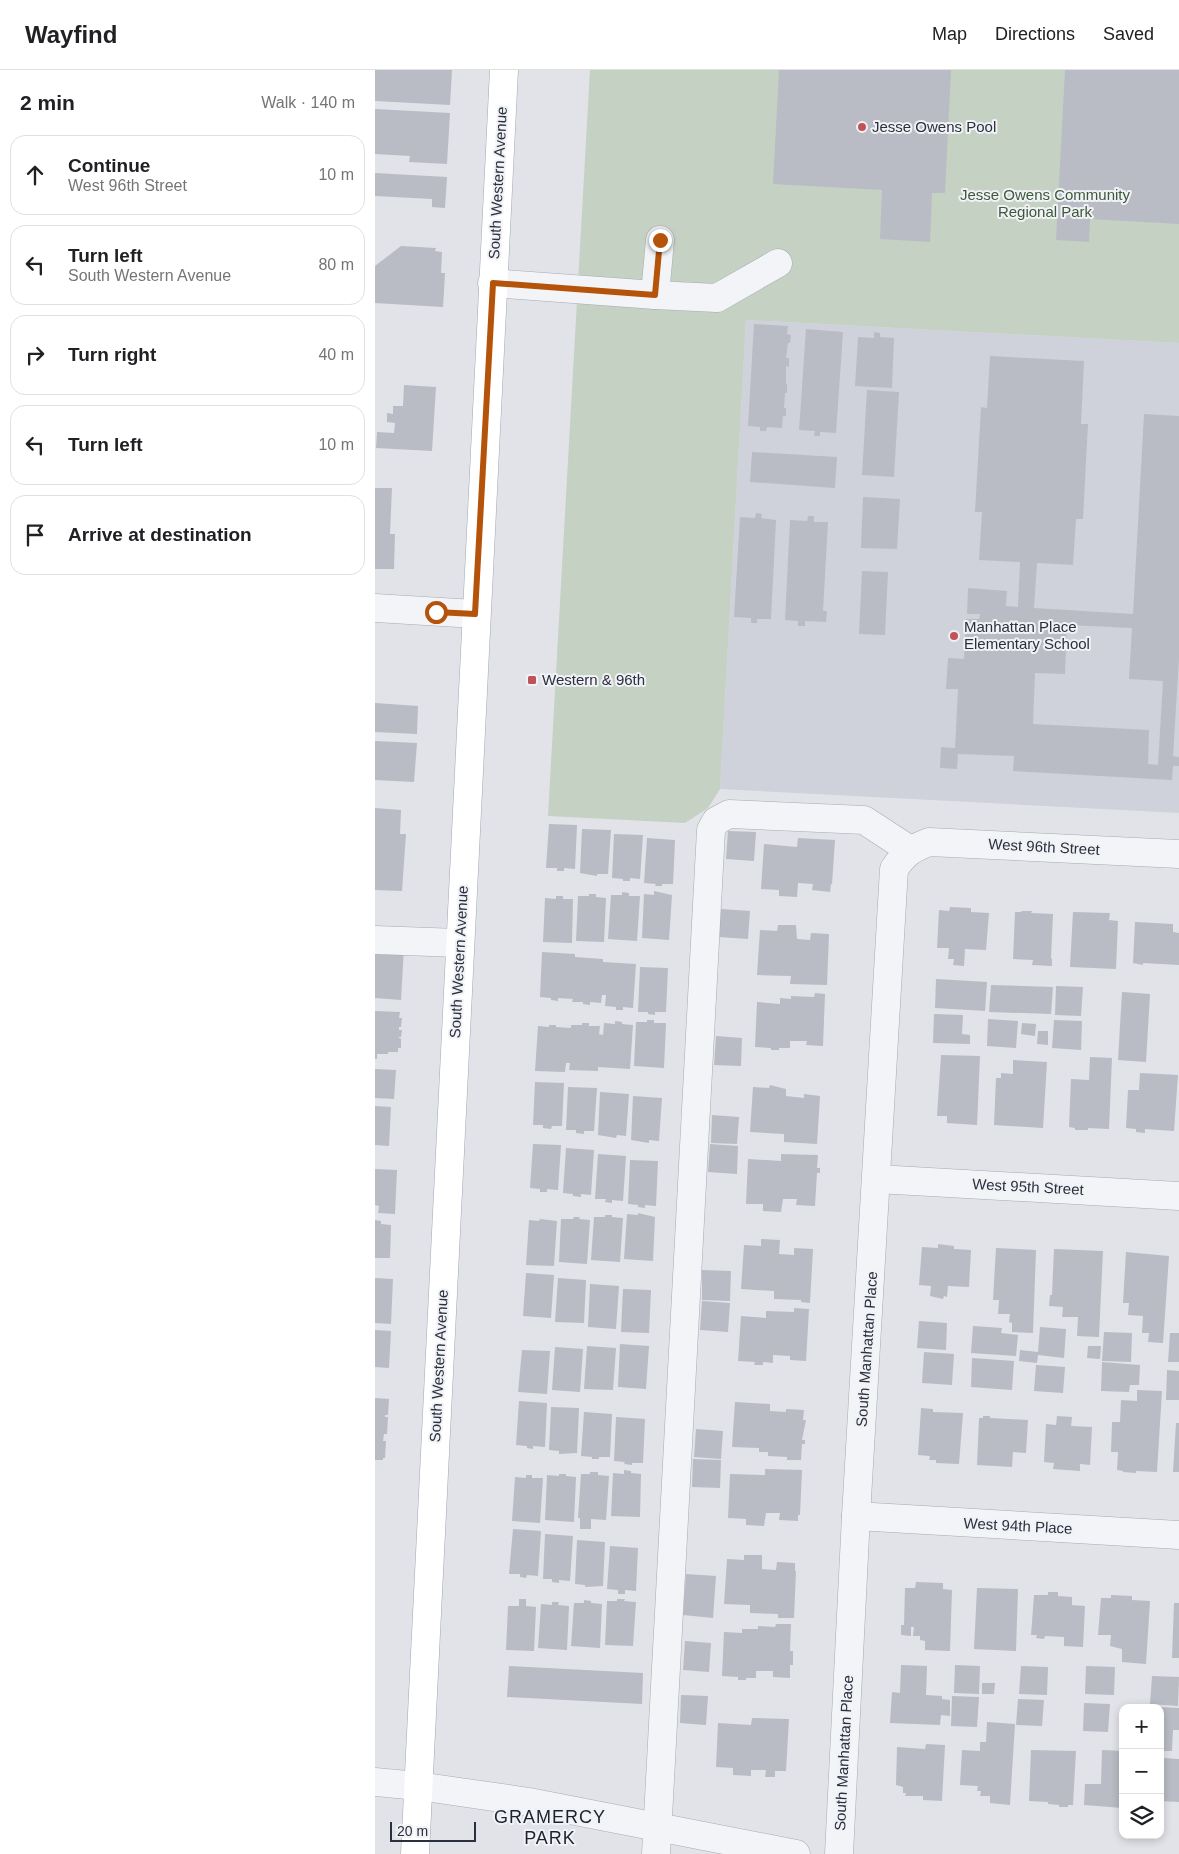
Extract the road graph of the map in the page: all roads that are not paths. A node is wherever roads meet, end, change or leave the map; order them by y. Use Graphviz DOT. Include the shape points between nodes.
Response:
graph roads {
  1 [pos="504,70"];
  2 [pos="660,240"];
  3 [pos="778,263"];
  4 [pos="493,283"];
  5 [pos="655,295"];
  6 [pos="375,608"];
  7 [pos="475,614"];
  8 [pos="910,850"];
  9 [pos="1179,854"];
  10 [pos="375,940"];
  11 [pos="459,943"];
  12 [pos="877,1179"];
  13 [pos="1179,1196"];
  14 [pos="856,1516"];
  15 [pos="1179,1535"];
  16 [pos="375,1782"];
  17 [pos="419,1786"];
  18 [pos="657,1841"];
  19 [pos="415,1854"];
  20 [pos="796,1854"];
  21 [pos="839,1854"];
  1 -- 4 [label="main road, South Western Avenue"];
  2 -- 5 [label="street"];
  3 -- 5 [label="street" via="717,298"];
  4 -- 5 [label="street"];
  4 -- 7 [label="main road, South Western Avenue"];
  6 -- 7 [label="street"];
  7 -- 11 [label="main road, South Western Avenue"];
  8 -- 9 [label="street, West 96th Street" via="929,842 950,842"];
  8 -- 12 [label="street, South Manhattan Place" via="902,857 893,879"];
  8 -- 18 [label="street" via="864,820 729,814 716,821 711,830"];
  10 -- 11 [label="street"];
  11 -- 17 [label="main road, South Western Avenue"];
  12 -- 13 [label="street, West 95th Street"];
  12 -- 14 [label="street, South Manhattan Place"];
  14 -- 15 [label="street, West 94th Place"];
  14 -- 21 [label="street, South Manhattan Place"];
  16 -- 17 [label="street"];
  17 -- 18 [label="street" via="529,1802"];
  17 -- 19 [label="main road, South Western Avenue"];
  18 -- 20 [label="street"];
}
